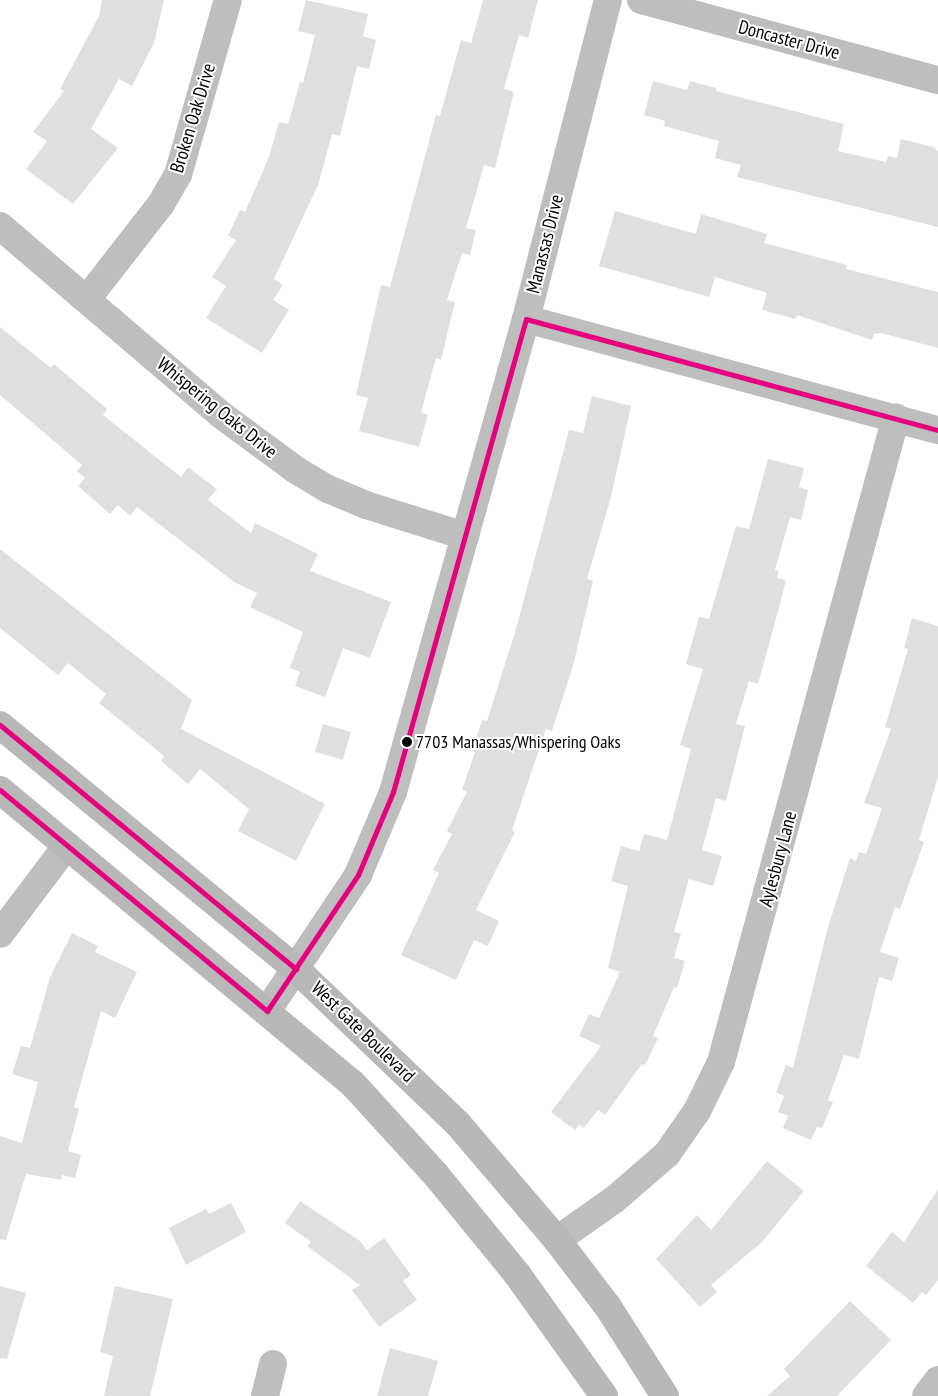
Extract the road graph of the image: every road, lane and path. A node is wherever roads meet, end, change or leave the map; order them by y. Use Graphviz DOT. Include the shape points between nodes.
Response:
graph roads {
  1 [pos="228,0"];
  2 [pos="608,0"];
  3 [pos="641,0"];
  4 [pos="938,80"];
  5 [pos="0,226"];
  6 [pos="86,299"];
  7 [pos="526,319"];
  8 [pos="896,417"];
  9 [pos="938,430"];
  10 [pos="465,536"];
  11 [pos="0,725"];
  12 [pos="0,790"];
  13 [pos="67,845"];
  14 [pos="0,934"];
  15 [pos="296,969"];
  16 [pos="267,1011"];
  17 [pos="557,1240"];
  18 [pos="273,1364"];
  19 [pos="938,1380"];
  20 [pos="265,1396"];
  21 [pos="604,1396"];
  22 [pos="665,1396"];
  23 [pos="926,1396"];
  1 -- 6 [label="street, Broken Oak Drive" via="178,174 155,212"];
  2 -- 7 [label="street, Manassas Drive"];
  3 -- 4 [label="street, Doncaster Drive"];
  5 -- 6 [label="street, Whispering Oaks Drive"];
  6 -- 10 [label="street, Whispering Oaks Drive" via="220,414 296,470 328,489 366,505"];
  7 -- 8 [label="street"];
  7 -- 10 [label="street, Manassas Drive"];
  8 -- 9 [label="street"];
  8 -- 17 [label="street, Aylesbury Lane" via="721,1062 697,1111 667,1154 615,1199"];
  10 -- 15 [label="street, Manassas Drive" via="392,792 358,875"];
  11 -- 15 [label="main road, West Gate Boulevard"];
  12 -- 13 [label="main road"];
  13 -- 14 [label="street"];
  13 -- 16 [label="main road"];
  15 -- 16 [label="street, Manassas Drive"];
  15 -- 17 [label="main road, West Gate Boulevard" via="458,1124"];
  16 -- 21 [label="main road" via="352,1083 436,1175 517,1274"];
  17 -- 22 [label="main road, West Gate Boulevard" via="608,1308"];
  18 -- 20 [label="street"];
  19 -- 23 [label="street"];
}
